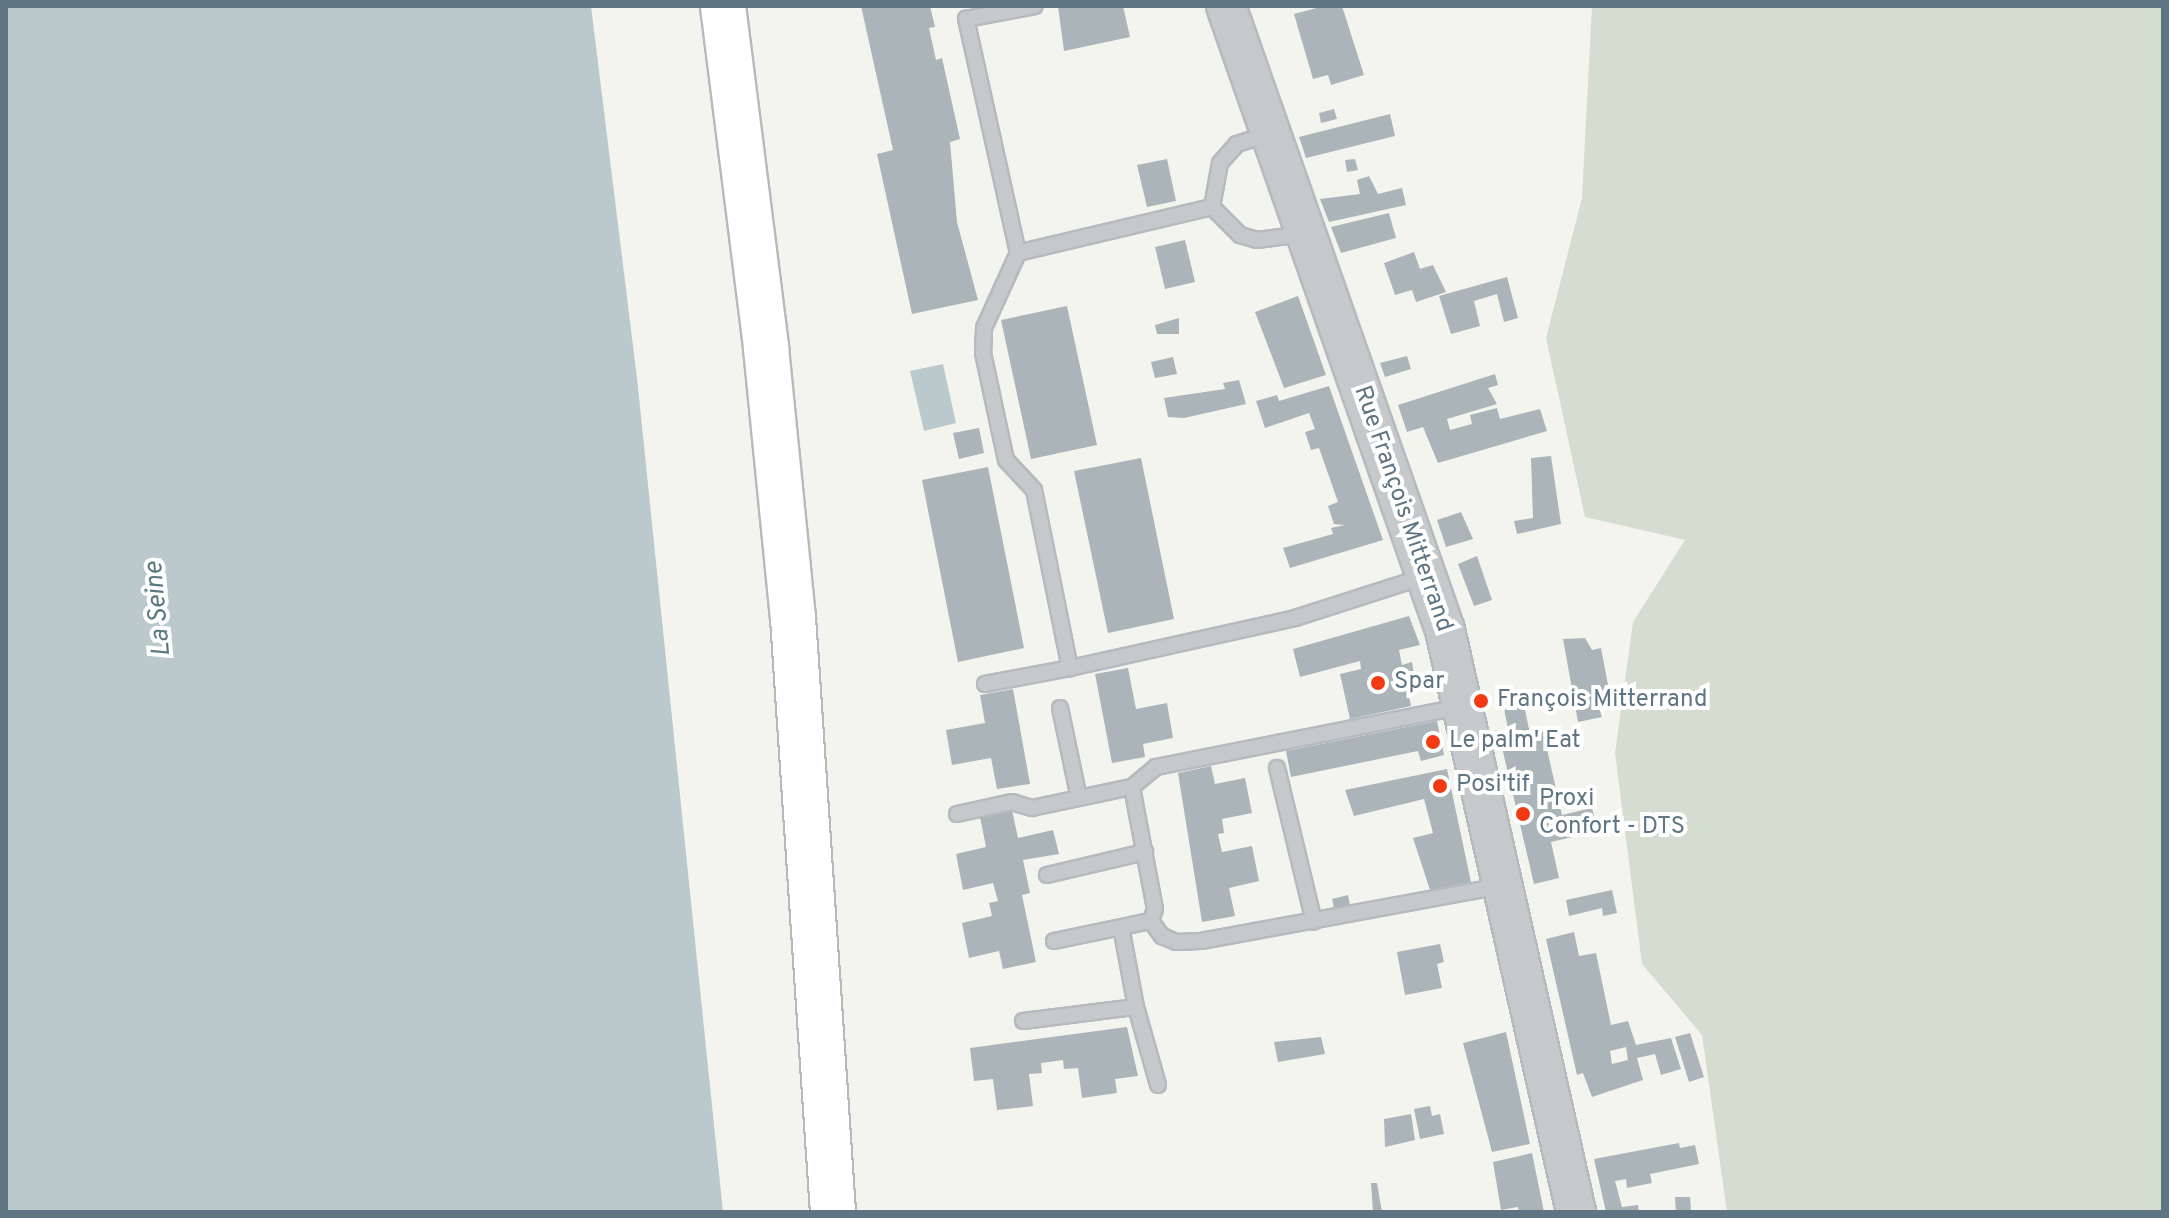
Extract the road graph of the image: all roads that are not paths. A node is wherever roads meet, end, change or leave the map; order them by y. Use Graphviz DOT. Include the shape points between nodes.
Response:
graph roads {
  1 [pos="723,6"];
  2 [pos="1035,6"];
  3 [pos="1226,6"];
  4 [pos="1268,134"];
  5 [pos="1212,207"];
  6 [pos="1305,234"];
  7 [pos="1018,253"];
  8 [pos="1427,576"];
  9 [pos="1070,668"];
  10 [pos="985,684"];
  11 [pos="1464,707"];
  12 [pos="1060,708"];
  13 [pos="1277,768"];
  14 [pos="1132,787"];
  15 [pos="1079,798"];
  16 [pos="957,814"];
  17 [pos="1145,852"];
  18 [pos="1047,875"];
  19 [pos="1504,885"];
  20 [pos="1151,921"];
  21 [pos="1314,922"];
  22 [pos="1121,927"];
  23 [pos="1054,941"];
  24 [pos="1136,1007"];
  25 [pos="1023,1021"];
  26 [pos="1158,1085"];
  27 [pos="833,1212"];
  28 [pos="1576,1212"];
  1 -- 27 [label="main road" via="793,618"];
  2 -- 7 [label="lane" via="966,19"];
  3 -- 4 [label="street, Rue François Mitterrand"];
  4 -- 5 [label="lane" via="1237,144 1220,163"];
  4 -- 6 [label="street, Rue François Mitterrand"];
  5 -- 6 [label="lane" via="1225,225 1249,238"];
  5 -- 7 [label="lane"];
  6 -- 8 [label="street, Rue François Mitterrand"];
  7 -- 9 [label="lane" via="984,328 983,353 1006,460 1034,490"];
  8 -- 9 [label="lane" via="1295,618"];
  8 -- 11 [label="street, Rue François Mitterrand"];
  9 -- 10 [label="lane"];
  11 -- 14 [label="lane" via="1156,767"];
  11 -- 19 [label="street, Rue François Mitterrand"];
  12 -- 15 [label="lane"];
  13 -- 21 [label="lane"];
  14 -- 15 [label="lane"];
  14 -- 17 [label="lane"];
  15 -- 16 [label="lane" via="1032,808 1012,802"];
  17 -- 18 [label="lane"];
  17 -- 20 [label="lane" via="1155,909"];
  19 -- 21 [label="lane"];
  19 -- 28 [label="street, Rue François Mitterrand"];
  20 -- 21 [label="lane" via="1162,936 1176,942"];
  20 -- 22 [label="lane"];
  22 -- 23 [label="lane"];
  22 -- 24 [label="lane"];
  24 -- 25 [label="lane"];
  24 -- 26 [label="lane"];
}
